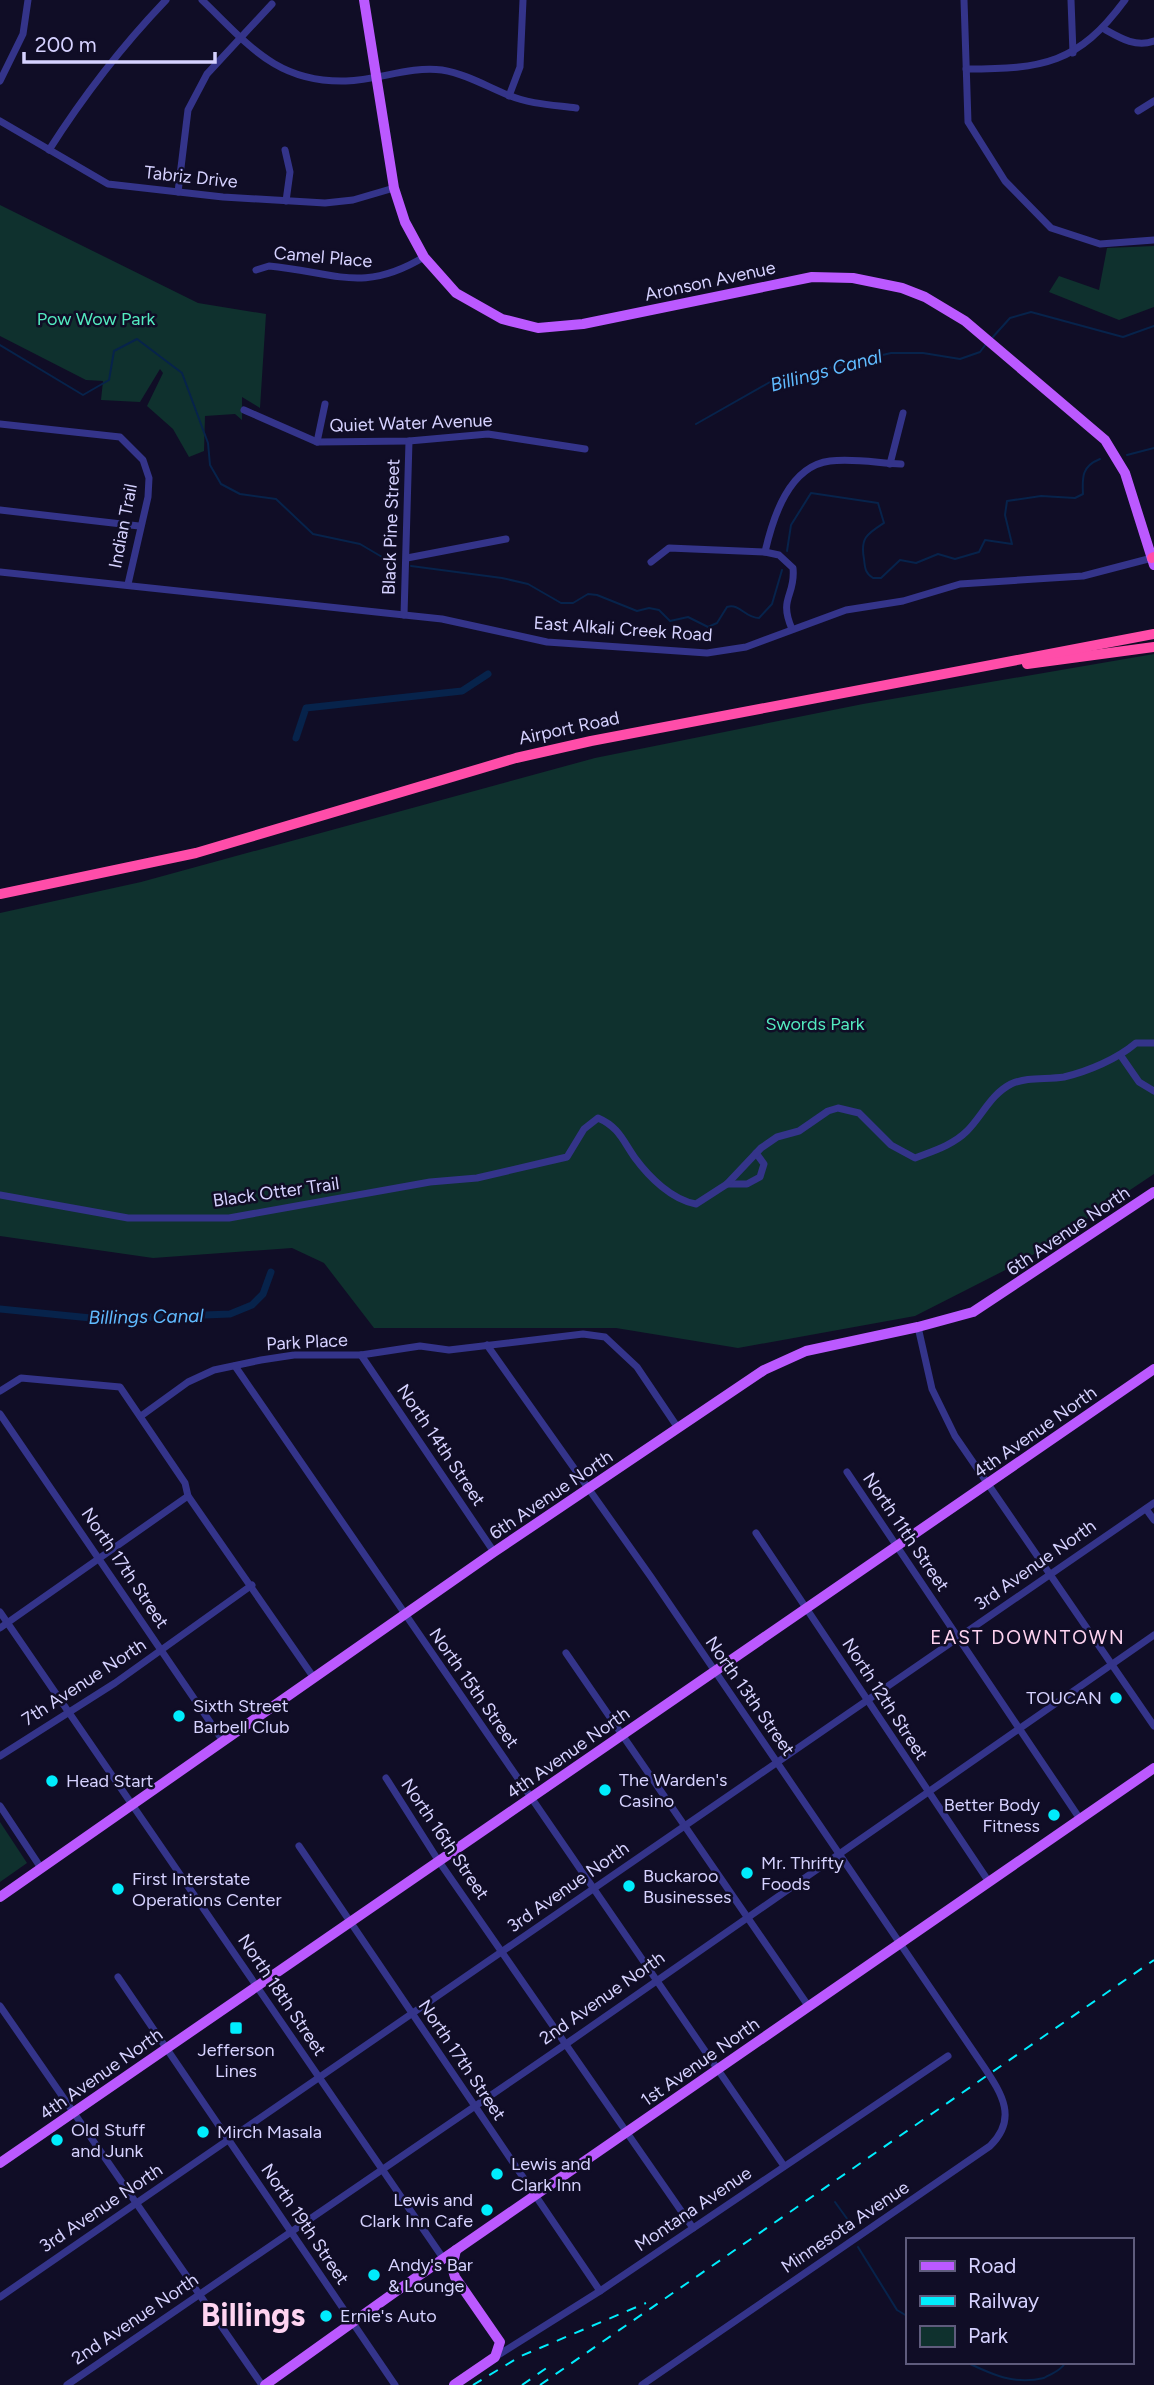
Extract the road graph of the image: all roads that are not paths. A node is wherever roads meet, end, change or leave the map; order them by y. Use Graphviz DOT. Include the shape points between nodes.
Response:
graph roads {
  1 [pos="28,0"];
  2 [pos="166,0"];
  3 [pos="202,0"];
  4 [pos="364,0"];
  5 [pos="523,0"];
  6 [pos="964,0"];
  7 [pos="1071,0"];
  8 [pos="1125,0"];
  9 [pos="272,4"];
  10 [pos="1104,29"];
  11 [pos="241,37"];
  12 [pos="1154,41"];
  13 [pos="1073,53"];
  14 [pos="966,69"];
  15 [pos="376,76"];
  16 [pos="0,81"];
  17 [pos="509,96"];
  18 [pos="1154,101"];
  19 [pos="576,108"];
  20 [pos="1138,111"];
  21 [pos="0,121"];
  22 [pos="49,149"];
  23 [pos="285,150"];
  24 [pos="394,188"];
  25 [pos="178,192"];
  26 [pos="286,201"];
  27 [pos="1154,240"];
  28 [pos="424,257"];
  29 [pos="256,270"];
  30 [pos="325,404"];
  31 [pos="244,410"];
  32 [pos="902,413"];
  33 [pos="0,424"];
  34 [pos="409,441"];
  35 [pos="317,442"];
  36 [pos="585,449"];
  37 [pos="890,464"];
  38 [pos="901,464"];
  39 [pos="0,510"];
  40 [pos="139,526"];
  41 [pos="506,539"];
  42 [pos="765,552"];
  43 [pos="407,558"];
  44 [pos="1153,560"];
  45 [pos="651,562"];
  46 [pos="0,572"];
  47 [pos="128,584"];
  48 [pos="404,615"];
  49 [pos="792,629"];
  50 [pos="1154,634"];
  51 [pos="1154,648"];
  52 [pos="990,666"];
  53 [pos="0,894"];
  54 [pos="1154,1043"];
  55 [pos="1121,1056"];
  56 [pos="1154,1091"];
  57 [pos="756,1153"];
  58 [pos="727,1184"];
  59 [pos="1154,1192"];
  60 [pos="0,1195"];
  61 [pos="918,1327"];
  62 [pos="487,1345"];
  63 [pos="361,1355"];
  64 [pos="235,1366"];
  65 [pos="1154,1369"];
  66 [pos="0,1391"];
  67 [pos="0,1414"];
  68 [pos="141,1416"];
  69 [pos="678,1428"];
  70 [pos="847,1472"];
  71 [pos="987,1484"];
  72 [pos="588,1491"];
  73 [pos="188,1496"];
  74 [pos="1154,1503"];
  75 [pos="1146,1508"];
  76 [pos="1154,1520"];
  77 [pos="755,1533"];
  78 [pos="894,1545"];
  79 [pos="494,1552"];
  80 [pos="100,1559"];
  81 [pos="1049,1573"];
  82 [pos="252,1585"];
  83 [pos="807,1608"];
  84 [pos="0,1612"];
  85 [pos="404,1616"];
  86 [pos="8,1623"];
  87 [pos="0,1628"];
  88 [pos="1154,1634"];
  89 [pos="958,1637"];
  90 [pos="162,1650"];
  91 [pos="566,1653"];
  92 [pos="1112,1664"];
  93 [pos="714,1672"];
  94 [pos="314,1678"];
  95 [pos="868,1702"];
  96 [pos="66,1712"];
  97 [pos="1154,1726"];
  98 [pos="1020,1728"];
  99 [pos="621,1735"];
  100 [pos="223,1741"];
  101 [pos="0,1756"];
  102 [pos="777,1762"];
  103 [pos="1154,1768"];
  104 [pos="386,1778"];
  105 [pos="926,1792"];
  106 [pos="531,1797"];
  107 [pos="132,1805"];
  108 [pos="0,1806"];
  109 [pos="1080,1819"];
  110 [pos="685,1825"];
  111 [pos="299,1846"];
  112 [pos="837,1853"];
  113 [pos="438,1860"];
  114 [pos="41,1868"];
  115 [pos="989,1882"];
  116 [pos="594,1888"];
  117 [pos="0,1897"];
  118 [pos="747,1916"];
  119 [pos="349,1922"];
  120 [pos="900,1944"];
  121 [pos="504,1952"];
  122 [pos="118,1977"];
  123 [pos="657,1978"];
  124 [pos="257,1985"];
  125 [pos="0,2006"];
  126 [pos="809,2007"];
  127 [pos="412,2015"];
  128 [pos="566,2044"];
  129 [pos="165,2049"];
  130 [pos="948,2056"];
  131 [pos="984,2067"];
  132 [pos="718,2069"];
  133 [pos="320,2079"];
  134 [pos="473,2107"];
  135 [pos="75,2111"];
  136 [pos="627,2132"];
  137 [pos="228,2140"];
  138 [pos="0,2163"];
  139 [pos="784,2166"];
  140 [pos="383,2168"];
  141 [pos="535,2195"];
  142 [pos="138,2203"];
  143 [pos="693,2228"];
  144 [pos="292,2231"];
  145 [pos="456,2250"];
  146 [pos="443,2258"];
  147 [pos="424,2272"];
  148 [pos="455,2277"];
  149 [pos="600,2291"];
  150 [pos="201,2294"];
  151 [pos="0,2297"];
  152 [pos="353,2322"];
  153 [pos="497,2335"];
  154 [pos="518,2342"];
  155 [pos="495,2357"];
  156 [pos="67,2385"];
  157 [pos="266,2385"];
  158 [pos="395,2385"];
  159 [pos="454,2385"];
  160 [pos="642,2385"];
  1 -- 16 [label="street" via="23,34"];
  2 -- 22 [label="street" via="123,45"];
  3 -- 11 [label="street"];
  4 -- 15 [label="main road, Aronson Avenue"];
  5 -- 17 [label="street" via="522,48"];
  6 -- 14 [label="street"];
  7 -- 13 [label="street"];
  8 -- 10 [label="street"];
  9 -- 11 [label="street"];
  10 -- 12 [label="street" via="1131,42 1144,45"];
  10 -- 13 [label="street"];
  11 -- 15 [label="street" via="270,64 309,78 347,81"];
  11 -- 25 [label="street" via="206,74 188,110"];
  13 -- 14 [label="street" via="1023,69"];
  14 -- 27 [label="street" via="968,122 1005,181 1051,229 1100,244"];
  15 -- 17 [label="street" via="420,69 446,71"];
  15 -- 24 [label="main road, Aronson Avenue"];
  17 -- 19 [label="street"];
  18 -- 20 [label="street"];
  21 -- 22 [label="street, Tabriz Drive"];
  22 -- 25 [label="street, Tabriz Drive" via="108,184"];
  23 -- 26 [label="street" via="290,172"];
  24 -- 26 [label="street, Tabriz Drive" via="353,200"];
  24 -- 28 [label="main road, Aronson Avenue"];
  25 -- 26 [label="street, Tabriz Drive"];
  28 -- 29 [label="street, Camel Place" via="376,279 269,266"];
  28 -- 44 [label="main road, Aronson Avenue" via="470,304 538,328 583,324 824,276 902,288 947,309 981,333 1105,440 1130,485"];
  30 -- 35 [label="street"];
  31 -- 35 [label="street, Quiet Water Avenue"];
  32 -- 37 [label="street"];
  33 -- 40 [label="street, Indian Trail" via="120,437 143,460 149,478"];
  34 -- 35 [label="street, Quiet Water Avenue"];
  34 -- 36 [label="street, Quiet Water Avenue" via="488,434"];
  34 -- 43 [label="street, Black Pine Street"];
  37 -- 38 [label="street"];
  37 -- 42 [label="street" via="829,461 804,471 781,505"];
  39 -- 40 [label="street"];
  40 -- 47 [label="street, Indian Trail"];
  41 -- 43 [label="street"];
  42 -- 45 [label="street" via="669,548"];
  42 -- 49 [label="street" via="779,555 793,568 785,610"];
  43 -- 48 [label="street, Black Pine Street"];
  44 -- 49 [label="street, East Alkali Creek Road" via="1083,576 960,584 903,601 846,610"];
  46 -- 47 [label="street, East Alkali Creek Road"];
  47 -- 48 [label="street, East Alkali Creek Road"];
  48 -- 49 [label="street, East Alkali Creek Road" via="547,642 708,653 747,647"];
  50 -- 52 [label="highway, Airport Road"];
  51 -- 52 [label="highway"];
  52 -- 53 [label="highway, Airport Road" via="516,758 196,853"];
  54 -- 55 [label="street" via="1136,1043"];
  55 -- 56 [label="street" via="1139,1082"];
  55 -- 57 [label="street" via="1064,1077 1009,1085 967,1131 915,1158 891,1145 859,1113 838,1108 799,1131 777,1137"];
  57 -- 58 [label="street"];
  57 -- 58 [label="street" via="764,1164 760,1177 747,1184"];
  58 -- 60 [label="street, Black Otter Trail" via="696,1204 682,1202 645,1171 621,1133 598,1118 584,1129 567,1157 477,1178 430,1182 286,1209 196,1219 128,1218"];
  59 -- 61 [label="main road, 6th Avenue North" via="993,1301"];
  61 -- 69 [label="main road, 6th Avenue North" via="828,1345 785,1360"];
  61 -- 71 [label="street" via="932,1389 955,1436"];
  62 -- 63 [label="street, Park Place" via="449,1350 420,1346"];
  62 -- 69 [label="street, Park Place" via="583,1334 605,1338 637,1367"];
  62 -- 72 [label="street, North 13th Street"];
  63 -- 64 [label="street, Park Place" via="294,1355"];
  63 -- 79 [label="street, North 14th Street"];
  64 -- 68 [label="street, Park Place" via="188,1382"];
  64 -- 85 [label="street, North 15th Street"];
  65 -- 71 [label="main road, 4th Avenue North"];
  66 -- 68 [label="street" via="21,1378 120,1387"];
  67 -- 80 [label="street, North 17th Street"];
  68 -- 73 [label="street" via="185,1483"];
  69 -- 72 [label="main road, 6th Avenue North"];
  70 -- 78 [label="street, North 11th Street"];
  71 -- 78 [label="main road, 4th Avenue North"];
  71 -- 81 [label="street"];
  72 -- 79 [label="main road, 6th Avenue North"];
  72 -- 93 [label="street, North 13th Street"];
  73 -- 80 [label="street"];
  73 -- 82 [label="street"];
  74 -- 75 [label="street, 3rd Avenue North"];
  75 -- 76 [label="street"];
  75 -- 81 [label="street, 3rd Avenue North"];
  77 -- 83 [label="street, North 12th Street"];
  78 -- 83 [label="main road, 4th Avenue North"];
  78 -- 89 [label="street, North 11th Street"];
  79 -- 85 [label="main road, 6th Avenue North"];
  80 -- 86 [label="street"];
  80 -- 90 [label="street, North 17th Street"];
  81 -- 89 [label="street, 3rd Avenue North"];
  81 -- 92 [label="street"];
  82 -- 90 [label="street, 7th Avenue North"];
  82 -- 94 [label="street"];
  83 -- 93 [label="main road, 4th Avenue North"];
  83 -- 95 [label="street, North 12th Street"];
  84 -- 86 [label="street, North 18th Street"];
  85 -- 94 [label="main road, 6th Avenue North"];
  85 -- 106 [label="street, North 15th Street"];
  86 -- 87 [label="street"];
  86 -- 96 [label="street, North 18th Street"];
  88 -- 92 [label="street, 2nd Avenue North"];
  89 -- 95 [label="street, 3rd Avenue North"];
  89 -- 98 [label="street, North 11th Street"];
  90 -- 96 [label="street, 7th Avenue North"];
  90 -- 100 [label="street, North 17th Street"];
  91 -- 99 [label="street"];
  92 -- 97 [label="street"];
  92 -- 98 [label="street, 2nd Avenue North"];
  93 -- 99 [label="main road, 4th Avenue North"];
  93 -- 102 [label="street, North 13th Street"];
  94 -- 100 [label="main road, 6th Avenue North"];
  95 -- 102 [label="street, 3rd Avenue North"];
  95 -- 105 [label="street, North 12th Street"];
  96 -- 101 [label="street, 7th Avenue North"];
  96 -- 107 [label="street, North 18th Street"];
  98 -- 105 [label="street, 2nd Avenue North"];
  98 -- 109 [label="street, North 11th Street"];
  99 -- 106 [label="main road, 4th Avenue North"];
  99 -- 110 [label="street"];
  100 -- 107 [label="main road, 6th Avenue North"];
  102 -- 110 [label="street, 3rd Avenue North"];
  102 -- 112 [label="street, North 13th Street"];
  103 -- 109 [label="main road, 1st Avenue North"];
  104 -- 113 [label="street, North 16th Street"];
  105 -- 112 [label="street, 2nd Avenue North"];
  105 -- 115 [label="street, North 12th Street"];
  106 -- 113 [label="main road, 4th Avenue North"];
  106 -- 116 [label="street, North 15th Street"];
  107 -- 114 [label="main road, 6th Avenue North"];
  107 -- 124 [label="street, North 18th Street"];
  108 -- 114 [label="street"];
  109 -- 115 [label="main road, 1st Avenue North"];
  110 -- 116 [label="street, 3rd Avenue North"];
  110 -- 118 [label="street"];
  111 -- 119 [label="street, North 17th Street"];
  112 -- 118 [label="street, 2nd Avenue North"];
  112 -- 120 [label="street, North 13th Street"];
  113 -- 119 [label="main road, 4th Avenue North"];
  113 -- 121 [label="street, North 16th Street"];
  114 -- 117 [label="main road, 6th Avenue North"];
  115 -- 120 [label="main road, 1st Avenue North"];
  116 -- 121 [label="street, 3rd Avenue North"];
  116 -- 123 [label="street, North 15th Street"];
  118 -- 123 [label="street, 2nd Avenue North"];
  118 -- 126 [label="street"];
  119 -- 124 [label="main road, 4th Avenue North"];
  119 -- 127 [label="street, North 17th Street"];
  120 -- 126 [label="main road, 1st Avenue North"];
  120 -- 131 [label="street, North 13th Street"];
  121 -- 127 [label="street, 3rd Avenue North"];
  121 -- 128 [label="street, North 16th Street"];
  122 -- 129 [label="street, North 19th Street"];
  123 -- 128 [label="street, 2nd Avenue North"];
  123 -- 132 [label="street, North 15th Street"];
  124 -- 129 [label="main road, 4th Avenue North"];
  124 -- 133 [label="street, North 18th Street"];
  125 -- 135 [label="street"];
  126 -- 132 [label="main road, 1st Avenue North"];
  127 -- 133 [label="street, 3rd Avenue North"];
  127 -- 134 [label="street, North 17th Street"];
  128 -- 134 [label="street, 2nd Avenue North"];
  128 -- 136 [label="street, North 16th Street"];
  129 -- 135 [label="main road, 4th Avenue North"];
  129 -- 137 [label="street, North 19th Street"];
  130 -- 139 [label="street, Montana Avenue"];
  131 -- 160 [label="street, Minnesota Avenue" via="1007,2112 1001,2133 990,2146"];
  132 -- 136 [label="main road, 1st Avenue North"];
  132 -- 139 [label="street, North 15th Street"];
  133 -- 137 [label="street, 3rd Avenue North"];
  133 -- 140 [label="street, North 18th Street"];
  134 -- 140 [label="street, 2nd Avenue North"];
  134 -- 141 [label="street, North 17th Street"];
  135 -- 138 [label="main road, 4th Avenue North"];
  135 -- 142 [label="street"];
  136 -- 141 [label="main road, 1st Avenue North"];
  136 -- 143 [label="street, North 16th Street"];
  137 -- 142 [label="street, 3rd Avenue North"];
  137 -- 144 [label="street, North 19th Street"];
  139 -- 143 [label="street, Montana Avenue"];
  140 -- 144 [label="street, 2nd Avenue North"];
  140 -- 146 [label="street, North 18th Street"];
  141 -- 145 [label="main road, 1st Avenue North"];
  141 -- 149 [label="street, North 17th Street"];
  142 -- 150 [label="street"];
  142 -- 151 [label="street, 3rd Avenue North"];
  143 -- 149 [label="street, Montana Avenue"];
  144 -- 150 [label="street, 2nd Avenue North"];
  144 -- 152 [label="street, North 19th Street"];
  145 -- 146 [label="main road, 1st Avenue North"];
  145 -- 148 [label="main road"];
  146 -- 147 [label="main road, 1st Avenue North"];
  147 -- 148 [label="main road" via="443,2270"];
  147 -- 152 [label="main road, 1st Avenue North"];
  148 -- 153 [label="main road"];
  149 -- 154 [label="street, Montana Avenue"];
  150 -- 156 [label="street, 2nd Avenue North"];
  150 -- 157 [label="street"];
  152 -- 157 [label="main road, 1st Avenue North"];
  152 -- 158 [label="street, North 19th Street"];
  153 -- 154 [label="street"];
  153 -- 155 [label="main road" via="500,2343"];
  154 -- 155 [label="street, Montana Avenue"];
  155 -- 159 [label="main road, Montana Avenue"];
}
